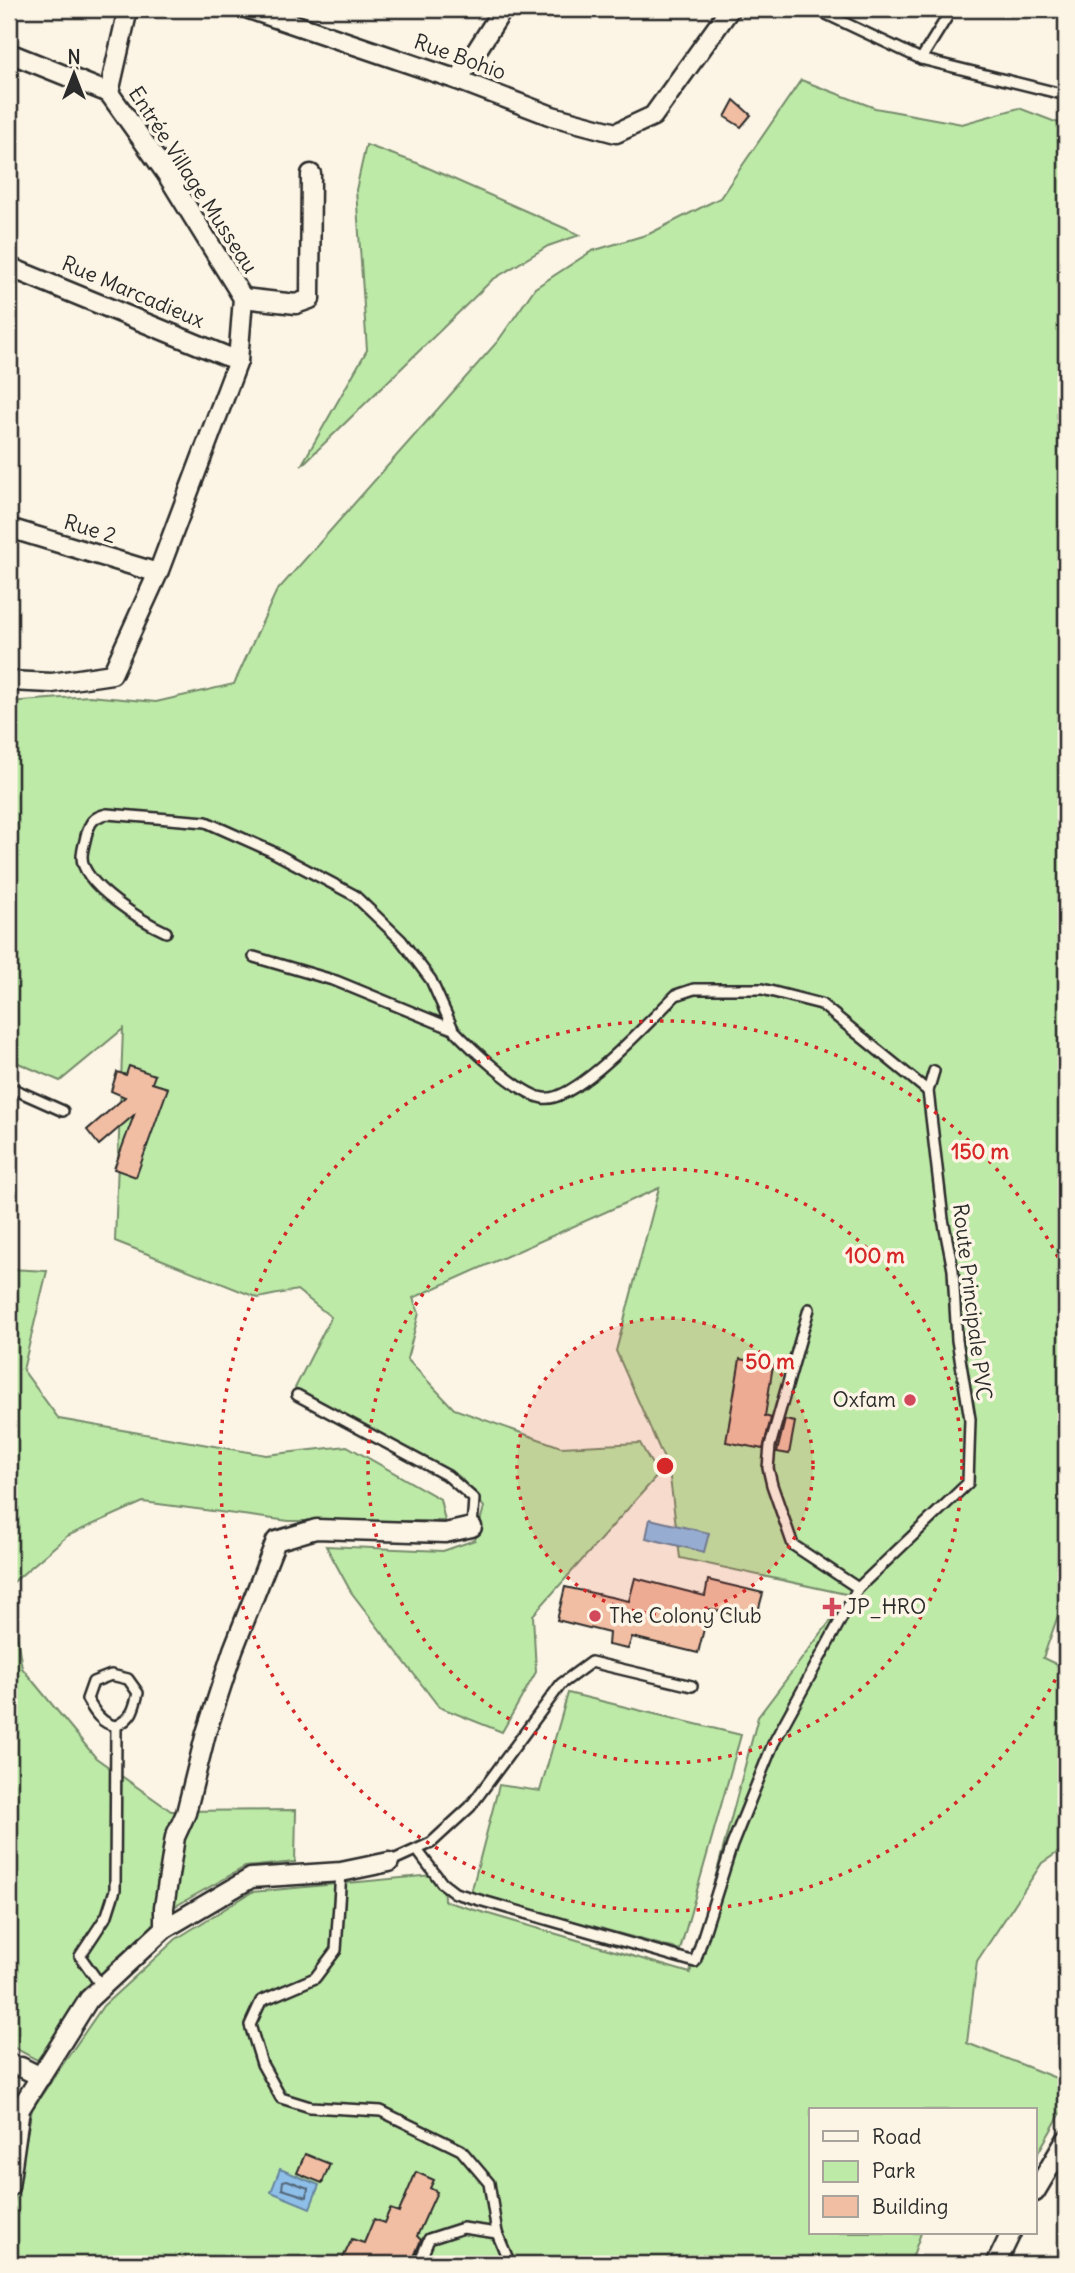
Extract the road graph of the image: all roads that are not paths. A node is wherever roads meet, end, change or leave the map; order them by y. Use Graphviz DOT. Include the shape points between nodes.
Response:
graph roads {
  1 [pos="128,9"];
  2 [pos="249,9"];
  3 [pos="503,9"];
  4 [pos="730,9"];
  5 [pos="952,9"];
  6 [pos="824,13"];
  7 [pos="291,14"];
  8 [pos="9,53"];
  9 [pos="921,59"];
  10 [pos="458,80"];
  11 [pos="109,93"];
  12 [pos="1066,95"];
  13 [pos="311,174"];
  14 [pos="9,267"];
  15 [pos="243,298"];
  16 [pos="238,361"];
  17 [pos="9,528"];
  18 [pos="158,573"];
  19 [pos="9,681"];
  20 [pos="166,932"];
  21 [pos="254,957"];
  22 [pos="453,1029"];
  23 [pos="934,1071"];
  24 [pos="9,1087"];
  25 [pos="928,1091"];
  26 [pos="63,1111"];
  27 [pos="809,1309"];
  28 [pos="297,1395"];
  29 [pos="472,1527"];
  30 [pos="858,1588"];
  31 [pos="692,1686"];
  32 [pos="116,1726"];
  33 [pos="417,1850"];
  34 [pos="389,1862"];
  35 [pos="341,1872"];
  36 [pos="164,1928"];
  37 [pos="102,1987"];
  38 [pos="15,2062"];
  39 [pos="41,2077"];
  40 [pos="1066,2140"];
  41 [pos="9,2187"];
  42 [pos="1036,2190"];
  43 [pos="496,2233"];
  44 [pos="1011,2234"];
  45 [pos="419,2264"];
  46 [pos="510,2264"];
  47 [pos="996,2264"];
  1 -- 11 [label="street, Entrée Village Musseau"];
  2 -- 7 [label="street, Rue Bohio"];
  3 -- 10 [label="street"];
  4 -- 10 [label="street, Rue Bohio" via="653,116 616,133 552,116"];
  5 -- 9 [label="lane"];
  6 -- 9 [label="lane"];
  7 -- 10 [label="street, Rue Bohio"];
  8 -- 11 [label="street"];
  9 -- 12 [label="lane"];
  11 -- 15 [label="street, Entrée Village Musseau" via="166,173"];
  13 -- 15 [label="street" via="310,299 296,304"];
  14 -- 16 [label="street, Rue Marcadieux"];
  15 -- 16 [label="street, Entrée Village Musseau"];
  16 -- 18 [label="street, Entrée Village Musseau"];
  17 -- 18 [label="street, Rue 2"];
  18 -- 19 [label="street, Entrée Village Musseau" via="111,674 52,683"];
  20 -- 22 [label="lane" via="140,921 90,875 82,856 89,823 96,817 206,822 354,895 401,940 431,980"];
  21 -- 22 [label="lane" via="336,981"];
  22 -- 25 [label="lane" via="512,1080 542,1098 560,1097 584,1081 676,995 694,989 762,989 821,1004"];
  23 -- 25 [label="lane, Route Principale PVC"];
  24 -- 26 [label="lane"];
  25 -- 30 [label="lane, Route Principale PVC" via="970,1419 968,1483"];
  27 -- 30 [label="lane" via="770,1446 768,1468 793,1545"];
  28 -- 29 [label="lane" via="448,1476 474,1499"];
  29 -- 36 [label="street" via="445,1533 316,1529 276,1541 233,1650 186,1813 174,1837"];
  30 -- 33 [label="lane, Route Principale PVC" via="774,1744 732,1845 695,1962 455,1893"];
  31 -- 33 [label="lane" via="591,1662 561,1684 470,1807"];
  32 -- 32 [label="lane" via="134,1712 138,1693 128,1679 111,1675 93,1682 87,1699 96,1714"];
  32 -- 37 [label="lane" via="115,1890 107,1915 80,1956"];
  33 -- 34 [label="lane"];
  34 -- 35 [label="street"];
  35 -- 36 [label="street" via="251,1878"];
  35 -- 43 [label="lane" via="337,1950 316,1978 261,2001 250,2025 262,2064 281,2098 310,2106 381,2111 461,2150 489,2183"];
  36 -- 37 [label="street"];
  37 -- 39 [label="street" via="89,1999"];
  38 -- 39 [label="street"];
  39 -- 41 [label="street" via="20,2109"];
  40 -- 42 [label="street"];
  43 -- 45 [label="lane" via="463,2228 429,2239"];
  43 -- 46 [label="lane"];
  44 -- 47 [label="street"];
}
